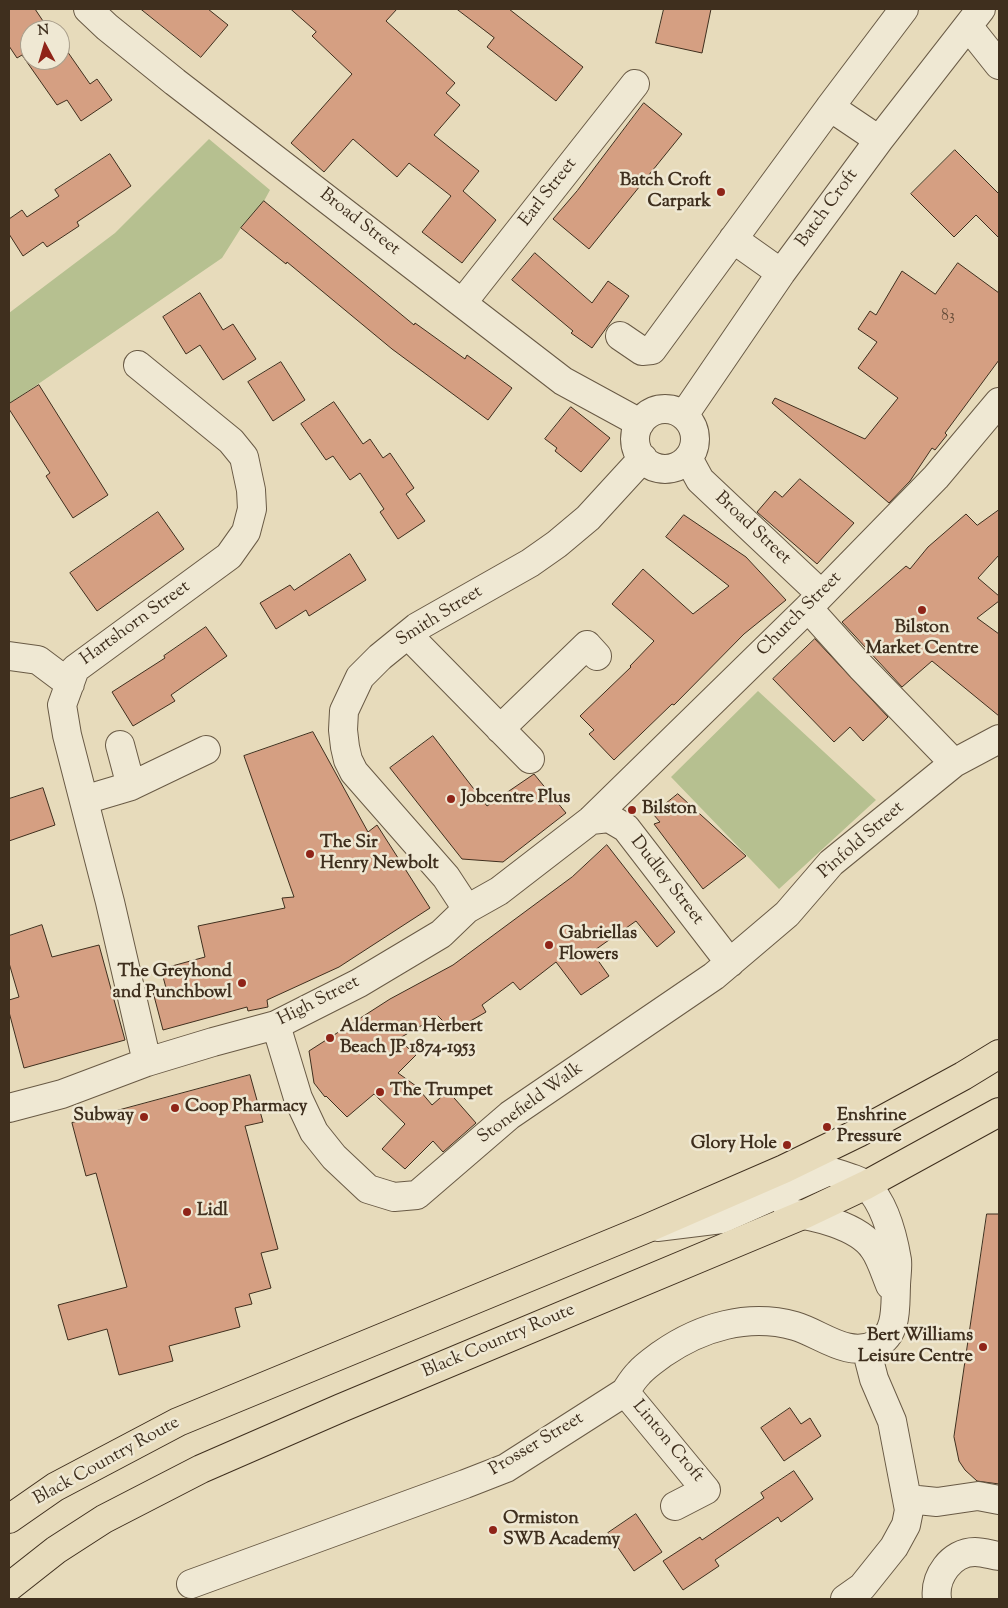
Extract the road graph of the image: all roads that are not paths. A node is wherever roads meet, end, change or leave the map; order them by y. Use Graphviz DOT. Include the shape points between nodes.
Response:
graph roads {
  1 [pos="88,9"];
  2 [pos="904,9"];
  3 [pos="974,17"];
  4 [pos="999,65"];
  5 [pos="635,84"];
  6 [pos="830,107"];
  7 [pos="879,140"];
  8 [pos="733,239"];
  9 [pos="781,273"];
  10 [pos="463,302"];
  11 [pos="620,336"];
  12 [pos="138,365"];
  13 [pos="999,402"];
  14 [pos="684,416"];
  15 [pos="640,423"];
  16 [pos="643,458"];
  17 [pos="688,458"];
  18 [pos="815,601"];
  19 [pos="408,635"];
  20 [pos="9,656"];
  21 [pos="598,656"];
  22 [pos="70,684"];
  23 [pos="500,729"];
  24 [pos="999,739"];
  25 [pos="120,745"];
  26 [pos="206,750"];
  27 [pos="530,759"];
  28 [pos="954,763"];
  29 [pos="131,786"];
  30 [pos="84,800"];
  31 [pos="591,820"];
  32 [pos="468,909"];
  33 [pos="730,963"];
  34 [pos="276,1025"];
  35 [pos="994,1060"];
  36 [pos="146,1062"];
  37 [pos="9,1108"];
  38 [pos="999,1112"];
  39 [pos="866,1185"];
  40 [pos="742,1199"];
  41 [pos="805,1214"];
  42 [pos="895,1298"];
  43 [pos="866,1348"];
  44 [pos="625,1392"];
  45 [pos="908,1499"];
  46 [pos="999,1500"];
  47 [pos="675,1506"];
  48 [pos="9,1519"];
  49 [pos="999,1556"];
  50 [pos="191,1584"];
  51 [pos="9,1587"];
  52 [pos="844,1599"];
  53 [pos="938,1599"];
  1 -- 10 [label="street, Broad Street" via="175,82"];
  2 -- 6 [label="street"];
  3 -- 4 [label="street"];
  3 -- 7 [label="street, Batch Croft"];
  5 -- 10 [label="street, Earl Street"];
  6 -- 7 [label="street"];
  6 -- 8 [label="street"];
  7 -- 9 [label="street, Batch Croft"];
  8 -- 9 [label="street"];
  8 -- 11 [label="street" via="652,350 642,351"];
  9 -- 14 [label="street, Batch Croft"];
  10 -- 15 [label="street, Broad Street" via="563,381"];
  12 -- 22 [label="street, Hartshorn Street" via="231,442 244,457 252,509 246,532 229,556 75,669"];
  13 -- 18 [label="street, Church Street" via="936,477"];
  14 -- 15 [label="street" via="665,409 647,416"];
  14 -- 17 [label="street" via="694,431 695,441"];
  15 -- 16 [label="street" via="636,441"];
  16 -- 17 [label="street" via="657,468 665,469 674,468"];
  16 -- 19 [label="street, Smith Street" via="588,518 557,544"];
  17 -- 18 [label="street, Broad Street" via="700,480"];
  18 -- 28 [label="street" via="861,667"];
  18 -- 31 [label="street, Church Street"];
  19 -- 23 [label="street"];
  19 -- 32 [label="street, Smith Street" via="360,677 344,712 345,747 354,772 446,877"];
  20 -- 22 [label="street" via="38,660"];
  21 -- 23 [label="street" via="586,645"];
  22 -- 30 [label="street, Hartshorn Street" via="62,705"];
  23 -- 27 [label="street"];
  24 -- 28 [label="street, Pinfold Street"];
  25 -- 29 [label="street"];
  26 -- 29 [label="street"];
  28 -- 33 [label="street, Pinfold Street" via="831,863 787,914"];
  29 -- 30 [label="street"];
  30 -- 36 [label="street, Hartshorn Street"];
  31 -- 32 [label="street, High Street" via="499,891"];
  31 -- 33 [label="street, Dudley Street" via="609,818 626,828"];
  32 -- 34 [label="street, High Street" via="440,934 359,983"];
  33 -- 34 [label="street, Stonefield Walk" via="510,1115 417,1196 394,1197 368,1189 314,1132 298,1098"];
  34 -- 36 [label="street, High Street"];
  35 -- 40 [label="highway, Black Country Route" via="784,1170"];
  36 -- 37 [label="street, High Street" via="62,1094"];
  38 -- 39 [label="highway, Black Country Route"];
  39 -- 40 [label="street" via="829,1171"];
  39 -- 41 [label="highway, Black Country Route"];
  39 -- 42 [label="street" via="880,1202 895,1252"];
  40 -- 41 [label="street" via="756,1213"];
  40 -- 48 [label="highway, Black Country Route" via="648,1228 178,1422 55,1487"];
  41 -- 42 [label="street" via="834,1223 865,1239 874,1249"];
  41 -- 51 [label="highway, Black Country Route" via="201,1469 104,1520 56,1550"];
  42 -- 43 [label="street" via="892,1325 886,1337"];
  43 -- 44 [label="street, Prosser Street" via="842,1347 795,1326 744,1321 686,1338 650,1363"];
  43 -- 45 [label="street" via="874,1379 892,1421"];
  44 -- 47 [label="street, Linton Croft" via="706,1490"];
  44 -- 50 [label="street, Prosser Street" via="506,1468"];
  45 -- 46 [label="street" via="937,1502 978,1496"];
  45 -- 52 [label="street" via="906,1525 894,1547 862,1588"];
  49 -- 53 [label="street" via="975,1552 950,1562 937,1584"];
}
